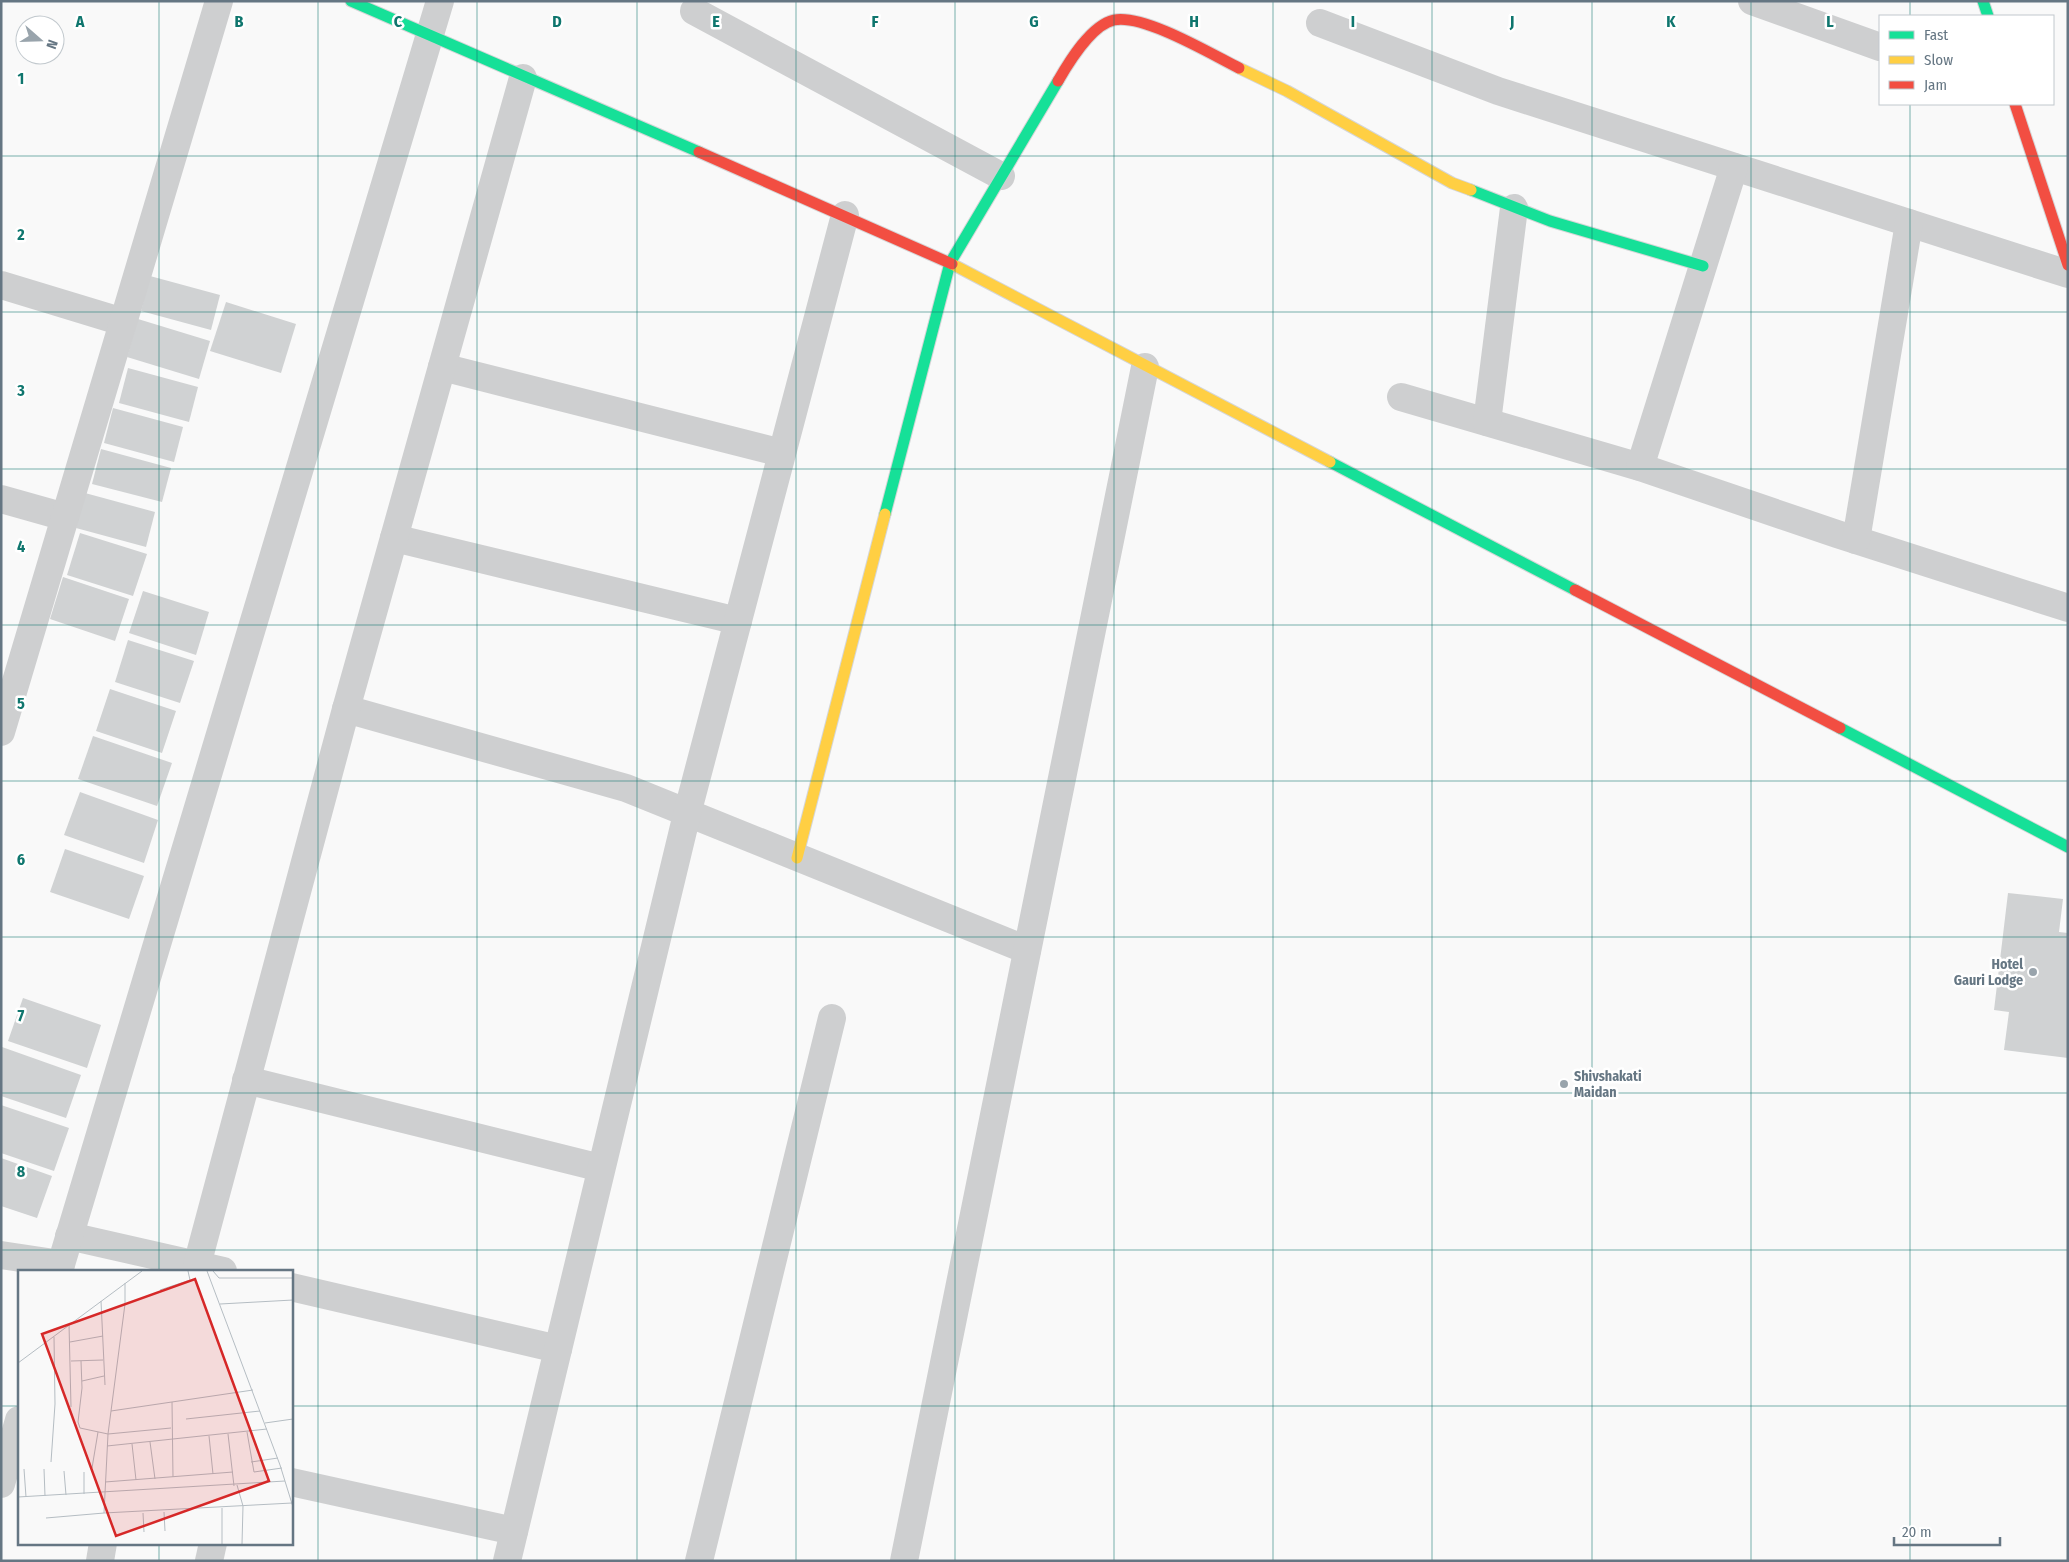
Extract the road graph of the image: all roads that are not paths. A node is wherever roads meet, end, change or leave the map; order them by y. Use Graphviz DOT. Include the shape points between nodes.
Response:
graph roads {
  1 [pos="219,1"];
  2 [pos="351,1"];
  3 [pos="440,1"];
  4 [pos="1752,1"];
  5 [pos="1983,1"];
  6 [pos="694,11"];
  7 [pos="1988,15"];
  8 [pos="1320,23"];
  9 [pos="430,36"];
  10 [pos="1879,47"];
  11 [pos="523,78"];
  12 [pos="2015,105"];
  13 [pos="1734,166"];
  14 [pos="1001,176"];
  15 [pos="1514,208"];
  16 [pos="845,215"];
  17 [pos="1909,223"];
  18 [pos="950,263"];
  19 [pos="2068,265"];
  20 [pos="1703,266"];
  21 [pos="2068,274"];
  22 [pos="1,285"];
  23 [pos="123,322"];
  24 [pos="442,367"];
  25 [pos="1146,367"];
  26 [pos="1401,397"];
  27 [pos="1487,422"];
  28 [pos="782,453"];
  29 [pos="1640,467"];
  30 [pos="1,499"];
  31 [pos="65,517"];
  32 [pos="394,538"];
  33 [pos="1856,540"];
  34 [pos="2068,609"];
  35 [pos="738,621"];
  36 [pos="346,709"];
  37 [pos="1,732"];
  38 [pos="687,814"];
  39 [pos="2068,847"];
  40 [pos="797,858"];
  41 [pos="1027,950"];
  42 [pos="832,1018"];
  43 [pos="246,1080"];
  44 [pos="601,1168"];
  45 [pos="69,1236"];
  46 [pos="1,1255"];
  47 [pos="60,1267"];
  48 [pos="210,1268"];
  49 [pos="292,1287"];
  50 [pos="558,1349"];
  51 [pos="18,1424"];
  52 [pos="292,1482"];
  53 [pos="1,1484"];
  54 [pos="514,1531"];
  55 [pos="103,1544"];
  56 [pos="213,1544"];
  57 [pos="100,1561"];
  58 [pos="209,1561"];
  59 [pos="507,1561"];
  60 [pos="699,1561"];
  61 [pos="904,1561"];
  1 -- 23 [label="street"];
  2 -- 9 [label="street"];
  3 -- 9 [label="street"];
  4 -- 10 [label="street"];
  5 -- 7 [label="street"];
  6 -- 14 [label="street"];
  8 -- 13 [label="street" via="1498,91"];
  9 -- 11 [label="street"];
  9 -- 45 [label="street"];
  11 -- 16 [label="street"];
  11 -- 24 [label="street"];
  12 -- 19 [label="street"];
  13 -- 17 [label="street"];
  13 -- 20 [label="street"];
  14 -- 15 [label="street" via="1073,55 1093,33 1114,20 1136,21 1287,91 1452,184"];
  14 -- 18 [label="street"];
  15 -- 20 [label="street"];
  15 -- 27 [label="street"];
  16 -- 18 [label="street"];
  16 -- 28 [label="street"];
  17 -- 21 [label="street"];
  17 -- 33 [label="street"];
  18 -- 25 [label="street"];
  18 -- 40 [label="street"];
  20 -- 29 [label="street"];
  22 -- 23 [label="street"];
  23 -- 31 [label="street"];
  24 -- 28 [label="street"];
  24 -- 32 [label="street"];
  25 -- 39 [label="street"];
  25 -- 41 [label="street"];
  26 -- 27 [label="street"];
  27 -- 29 [label="street"];
  28 -- 35 [label="street"];
  29 -- 33 [label="street"];
  30 -- 31 [label="street"];
  31 -- 37 [label="street"];
  32 -- 35 [label="street"];
  32 -- 36 [label="street"];
  33 -- 34 [label="street"];
  35 -- 38 [label="street"];
  36 -- 38 [label="street" via="626,788"];
  36 -- 43 [label="street"];
  38 -- 40 [label="street"];
  38 -- 44 [label="street"];
  40 -- 41 [label="street"];
  41 -- 61 [label="street"];
  42 -- 60 [label="street"];
  43 -- 44 [label="street"];
  43 -- 48 [label="street"];
  44 -- 50 [label="street"];
  45 -- 47 [label="street"];
  45 -- 48 [label="street"];
  46 -- 47 [label="street"];
  49 -- 50 [label="street"];
  50 -- 54 [label="street"];
  51 -- 53 [label="street"];
  52 -- 54 [label="street"];
  54 -- 59 [label="street"];
  55 -- 57 [label="street"];
  56 -- 58 [label="street"];
}
